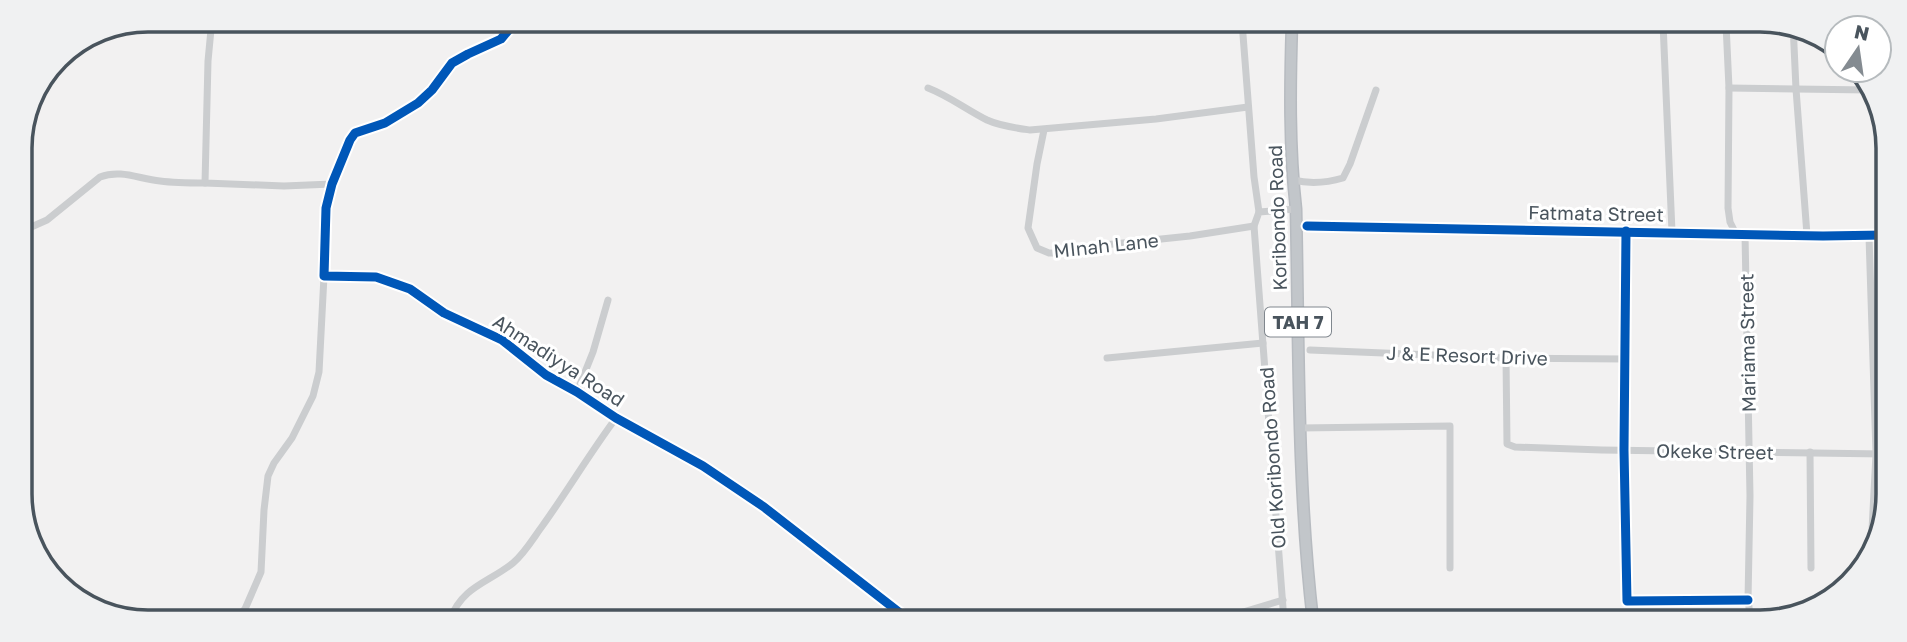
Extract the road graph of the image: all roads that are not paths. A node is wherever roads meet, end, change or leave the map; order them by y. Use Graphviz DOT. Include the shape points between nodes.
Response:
graph roads {
  1 [pos="211,32"];
  2 [pos="507,32"];
  3 [pos="1242,32"];
  4 [pos="1292,32"];
  5 [pos="1663,32"];
  6 [pos="1726,32"];
  7 [pos="1794,36"];
  8 [pos="928,88"];
  9 [pos="1729,88"];
  10 [pos="1796,89"];
  11 [pos="1376,90"];
  12 [pos="1860,90"];
  13 [pos="1248,107"];
  14 [pos="1044,130"];
  15 [pos="1293,180"];
  16 [pos="205,184"];
  17 [pos="332,184"];
  18 [pos="1296,209"];
  19 [pos="1259,212"];
  20 [pos="1254,226"];
  21 [pos="1307,226"];
  22 [pos="32,227"];
  23 [pos="1626,231"];
  24 [pos="1672,232"];
  25 [pos="1740,234"];
  26 [pos="1807,236"];
  27 [pos="1869,236"];
  28 [pos="1876,236"];
  29 [pos="324,276"];
  30 [pos="608,300"];
  31 [pos="1298,322"];
  32 [pos="1311,323"];
  33 [pos="1263,343"];
  34 [pos="1310,350"];
  35 [pos="1107,358"];
  36 [pos="1506,358"];
  37 [pos="1625,359"];
  38 [pos="1876,375"];
  39 [pos="577,392"];
  40 [pos="616,418"];
  41 [pos="1300,428"];
  42 [pos="1624,450"];
  43 [pos="1748,452"];
  44 [pos="1810,452"];
  45 [pos="1876,454"];
  46 [pos="1876,492"];
  47 [pos="1873,519"];
  48 [pos="1450,568"];
  49 [pos="1811,568"];
  50 [pos="1283,600"];
  51 [pos="1748,600"];
  52 [pos="244,610"];
  53 [pos="454,610"];
  54 [pos="896,610"];
  55 [pos="1250,610"];
  56 [pos="1283,610"];
  57 [pos="1312,610"];
  58 [pos="1749,610"];
  1 -- 16 [label="street"];
  2 -- 17 [label="street" via="452,63 418,103 385,123 355,133"];
  3 -- 13 [label="street, Old Koribondo Road"];
  4 -- 15 [label="highway, Koribondo Road / TAH 7"];
  5 -- 24 [label="street"];
  6 -- 9 [label="street, Mariama Street"];
  7 -- 10 [label="street"];
  8 -- 14 [label="street" via="989,121"];
  9 -- 10 [label="street"];
  9 -- 25 [label="street, Mariama Street" via="1728,208 1730,222"];
  10 -- 12 [label="street"];
  10 -- 26 [label="street"];
  11 -- 15 [label="street" via="1343,178"];
  13 -- 14 [label="street"];
  13 -- 19 [label="street, Old Koribondo Road"];
  14 -- 20 [label="street, MInah Lane" via="1028,228 1037,248 1072,253"];
  15 -- 18 [label="highway, Koribondo Road / TAH 7"];
  16 -- 17 [label="street"];
  16 -- 22 [label="street" via="109,173"];
  17 -- 29 [label="street" via="326,208"];
  18 -- 19 [label="street"];
  18 -- 31 [label="highway, Koribondo Road / TAH 7"];
  19 -- 20 [label="street, Old Koribondo Road"];
  20 -- 33 [label="street, Old Koribondo Road"];
  21 -- 23 [label="street, Fatmata Street"];
  23 -- 24 [label="street, Fatmata Street"];
  23 -- 37 [label="street"];
  24 -- 25 [label="street, Fatmata Street"];
  25 -- 26 [label="street, Fatmata Street"];
  25 -- 43 [label="street, Mariama Street"];
  26 -- 27 [label="street, Fatmata Street"];
  27 -- 28 [label="street, Fatmata Street"];
  27 -- 38 [label="street"];
  29 -- 39 [label="street, Ahmadiyya Road" via="376,277 410,289 444,313 502,340 546,375"];
  29 -- 52 [label="street" via="313,396 268,476 261,572"];
  30 -- 39 [label="street"];
  31 -- 32 [label="street"];
  31 -- 41 [label="highway, Koribondo Road / TAH 7"];
  33 -- 35 [label="street"];
  33 -- 50 [label="street, Old Koribondo Road"];
  34 -- 36 [label="street, J & E Resort Drive"];
  36 -- 37 [label="street, J & E Resort Drive"];
  36 -- 42 [label="street, Okeke Street" via="1507,444"];
  37 -- 42 [label="street"];
  39 -- 40 [label="street, Ahmadiyya Road"];
  40 -- 53 [label="street" via="513,563 471,589"];
  40 -- 54 [label="street, Ahmadiyya Road" via="703,466 764,507"];
  41 -- 48 [label="street" via="1450,426"];
  41 -- 57 [label="highway, Koribondo Road / TAH 7"];
  42 -- 43 [label="street, Okeke Street"];
  42 -- 51 [label="street" via="1627,601"];
  43 -- 44 [label="street, Okeke Street"];
  43 -- 51 [label="street, Mariama Street"];
  44 -- 45 [label="street, Okeke Street"];
  44 -- 49 [label="street"];
  46 -- 47 [label="street"];
  50 -- 55 [label="street"];
  50 -- 56 [label="street, Old Koribondo Road"];
  51 -- 58 [label="street, Mariama Street"];
}
